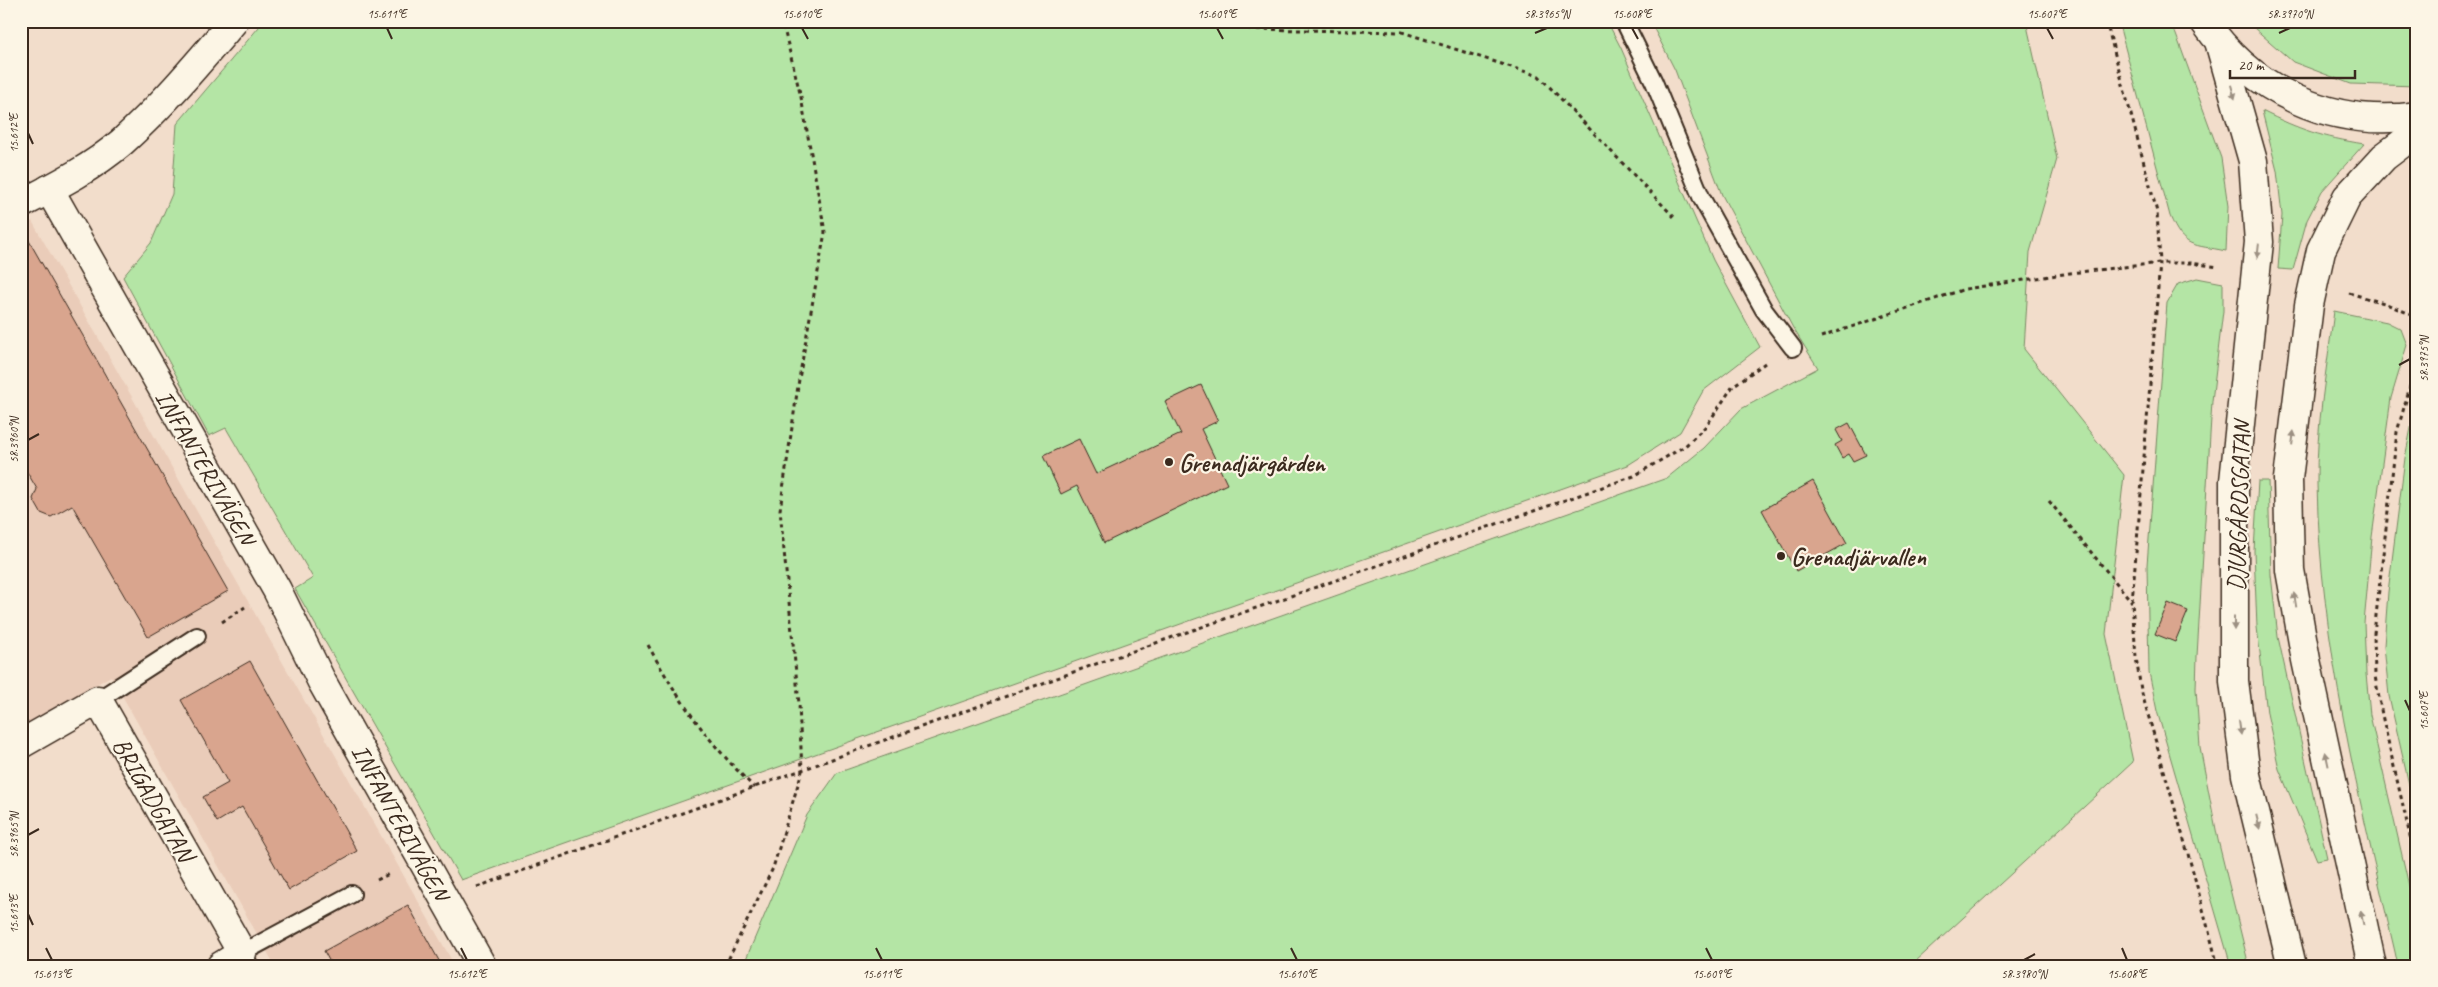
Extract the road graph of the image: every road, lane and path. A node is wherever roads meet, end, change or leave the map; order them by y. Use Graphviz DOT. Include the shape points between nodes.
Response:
graph roads {
  1 [pos="234,21"];
  2 [pos="782,21"];
  3 [pos="1234,21"];
  4 [pos="1624,21"];
  5 [pos="2106,21"];
  6 [pos="2204,21"];
  7 [pos="2220,45"];
  8 [pos="2417,116"];
  9 [pos="2417,132"];
  10 [pos="49,190"];
  11 [pos="21,204"];
  12 [pos="1681,224"];
  13 [pos="2160,262"];
  14 [pos="2225,268"];
  15 [pos="2346,292"];
  16 [pos="2417,317"];
  17 [pos="1793,348"];
  18 [pos="2417,362"];
  19 [pos="2049,501"];
  20 [pos="2132,602"];
  21 [pos="197,636"];
  22 [pos="648,645"];
  23 [pos="98,700"];
  24 [pos="21,744"];
  25 [pos="802,772"];
  26 [pos="755,788"];
  27 [pos="420,856"];
  28 [pos="2417,866"];
  29 [pos="352,894"];
  30 [pos="444,898"];
  31 [pos="238,962"];
  32 [pos="482,966"];
  33 [pos="725,966"];
  34 [pos="2218,966"];
  35 [pos="2292,966"];
  36 [pos="2372,966"];
  1 -- 10 [label="main road" via="178,86 121,142"];
  2 -- 25 [label="path" via="801,97 825,232 780,510 799,704"];
  3 -- 12 [label="path" via="1250,29 1402,32 1539,76"];
  4 -- 17 [label="lane" via="1654,82 1702,199 1764,310"];
  5 -- 13 [label="path" via="2157,212"];
  6 -- 7 [label="main road"];
  7 -- 8 [label="main road" via="2256,78 2298,102 2345,116 2393,120"];
  7 -- 35 [label="main road, DJURGÅRDSGATAN, one-way" via="2253,161 2259,242 2234,481 2234,681 2246,775"];
  36 -- 9 [label="main road, DJURGÅRDSGATAN, one-way" via="2306,660 2290,570 2288,479 2309,305 2321,250 2347,196 2384,157"];
  10 -- 11 [label="main road"];
  10 -- 27 [label="main road, INFANTERIVÄGEN" via="277,590 322,682"];
  13 -- 14 [label="path"];
  13 -- 17 [label="path" via="1966,289"];
  13 -- 20 [label="path"];
  15 -- 16 [label="path"];
  17 -- 25 [label="path" via="1733,386 1707,425 1685,446 1634,476 1102,662"];
  18 -- 28 [label="path" via="2397,432 2374,633 2382,715"];
  19 -- 20 [label="path"];
  20 -- 34 [label="path" via="2141,690"];
  21 -- 23 [label="lane"];
  22 -- 26 [label="path" via="700,728 725,759"];
  23 -- 24 [label="main road"];
  23 -- 31 [label="main road, BRIGADGATAN"];
  25 -- 26 [label="path"];
  25 -- 33 [label="path" via="773,868"];
  26 -- 30 [label="path"];
  27 -- 29 [label="path"];
  27 -- 30 [label="main road, INFANTERIVÄGEN"];
  29 -- 31 [label="lane"];
  30 -- 32 [label="main road, INFANTERIVÄGEN"];
}
